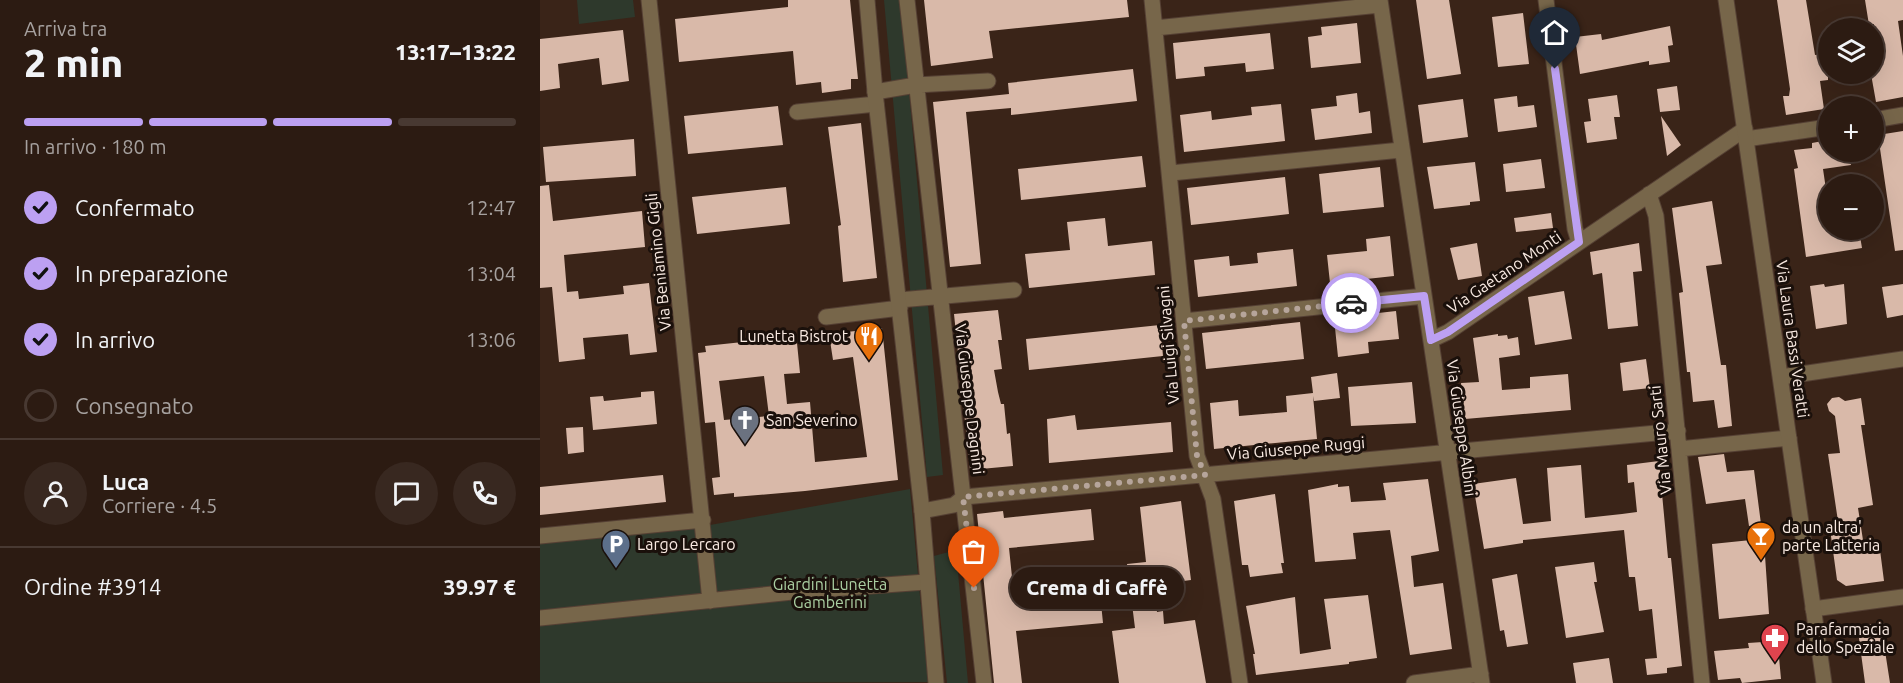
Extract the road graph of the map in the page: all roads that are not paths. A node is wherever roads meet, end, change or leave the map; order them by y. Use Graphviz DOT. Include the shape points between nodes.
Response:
graph roads {
  1 [pos="649,0"];
  2 [pos="867,0"];
  3 [pos="907,0"];
  4 [pos="1152,0"];
  5 [pos="1546,0"];
  6 [pos="1726,0"];
  7 [pos="1380,2"];
  8 [pos="1155,28"];
  9 [pos="988,81"];
  10 [pos="916,85"];
  11 [pos="876,98"];
  12 [pos="797,112"];
  13 [pos="1903,115"];
  14 [pos="1884,118"];
  15 [pos="1818,128"];
  16 [pos="1746,134"];
  17 [pos="1401,150"];
  18 [pos="1171,173"];
  19 [pos="1649,194"];
  20 [pos="1579,242"];
  21 [pos="1014,290"];
  22 [pos="1424,296"];
  23 [pos="939,298"];
  24 [pos="899,304"];
  25 [pos="826,317"];
  26 [pos="1184,321"];
  27 [pos="1431,340"];
  28 [pos="1903,359"];
  29 [pos="1781,377"];
  30 [pos="1677,431"];
  31 [pos="1789,438"];
  32 [pos="1679,449"];
  33 [pos="1446,452"];
  34 [pos="1205,475"];
  35 [pos="963,497"];
  36 [pos="922,511"];
  37 [pos="703,520"];
  38 [pos="540,536"];
  39 [pos="926,582"];
  40 [pos="1903,597"];
  41 [pos="710,601"];
  42 [pos="1813,609"];
  43 [pos="540,618"];
  44 [pos="1481,678"];
  45 [pos="936,683"];
  46 [pos="984,683"];
  47 [pos="1240,683"];
  48 [pos="1414,683"];
  49 [pos="1702,683"];
  50 [pos="1824,683"];
  1 -- 37 [label="street, Via Beniamino Gigli"];
  2 -- 11 [label="street"];
  3 -- 10 [label="street, Via Giuseppe Dagnini"];
  4 -- 8 [label="street, Via Luigi Silvagni"];
  5 -- 20 [label="street"];
  6 -- 16 [label="street, Via Laura Bassi Veratti"];
  7 -- 8 [label="street"];
  7 -- 17 [label="street, Via Giuseppe Albini"];
  8 -- 18 [label="street, Via Luigi Silvagni"];
  9 -- 10 [label="street"];
  10 -- 11 [label="street"];
  10 -- 23 [label="street, Via Giuseppe Dagnini"];
  11 -- 12 [label="street"];
  11 -- 24 [label="street"];
  13 -- 14 [label="street"];
  15 -- 16 [label="street"];
  16 -- 19 [label="street, Via Gaetano Monti"];
  16 -- 29 [label="street, Via Laura Bassi Veratti"];
  17 -- 18 [label="street"];
  17 -- 22 [label="street, Via Giuseppe Albini"];
  18 -- 26 [label="street, Via Luigi Silvagni"];
  19 -- 20 [label="street, Via Gaetano Monti"];
  19 -- 30 [label="street, Via Mauro Sarti" via="1656,216"];
  20 -- 27 [label="street, Via Gaetano Monti"];
  21 -- 23 [label="street"];
  22 -- 26 [label="street"];
  22 -- 27 [label="street, Via Giuseppe Albini"];
  23 -- 24 [label="street"];
  23 -- 35 [label="street, Via Giuseppe Dagnini"];
  24 -- 25 [label="street"];
  24 -- 36 [label="street"];
  26 -- 34 [label="street, Via Luigi Silvagni" via="1197,456"];
  27 -- 33 [label="street, Via Giuseppe Albini"];
  28 -- 29 [label="street"];
  29 -- 31 [label="street, Via Laura Bassi Veratti"];
  30 -- 32 [label="street, Via Mauro Sarti"];
  30 -- 33 [label="street, Via Giuseppe Ruggi"];
  31 -- 32 [label="street"];
  31 -- 42 [label="street, Via Laura Bassi Veratti"];
  32 -- 49 [label="street, Via Mauro Sarti"];
  33 -- 34 [label="street, Via Giuseppe Ruggi"];
  33 -- 44 [label="street, Via Giuseppe Albini"];
  34 -- 35 [label="street, Via Giuseppe Ruggi"];
  34 -- 47 [label="street, Via Luigi Silvagni" via="1213,500"];
  35 -- 36 [label="street, Via Giuseppe Ruggi" via="954,505"];
  35 -- 46 [label="street, Via Giuseppe Dagnini"];
  36 -- 39 [label="street"];
  37 -- 38 [label="street"];
  37 -- 41 [label="street, Via Beniamino Gigli"];
  39 -- 41 [label="street"];
  39 -- 45 [label="street"];
  40 -- 42 [label="street"];
  41 -- 43 [label="street"];
  42 -- 50 [label="street, Via Laura Bassi Veratti"];
  44 -- 48 [label="street"];
}
